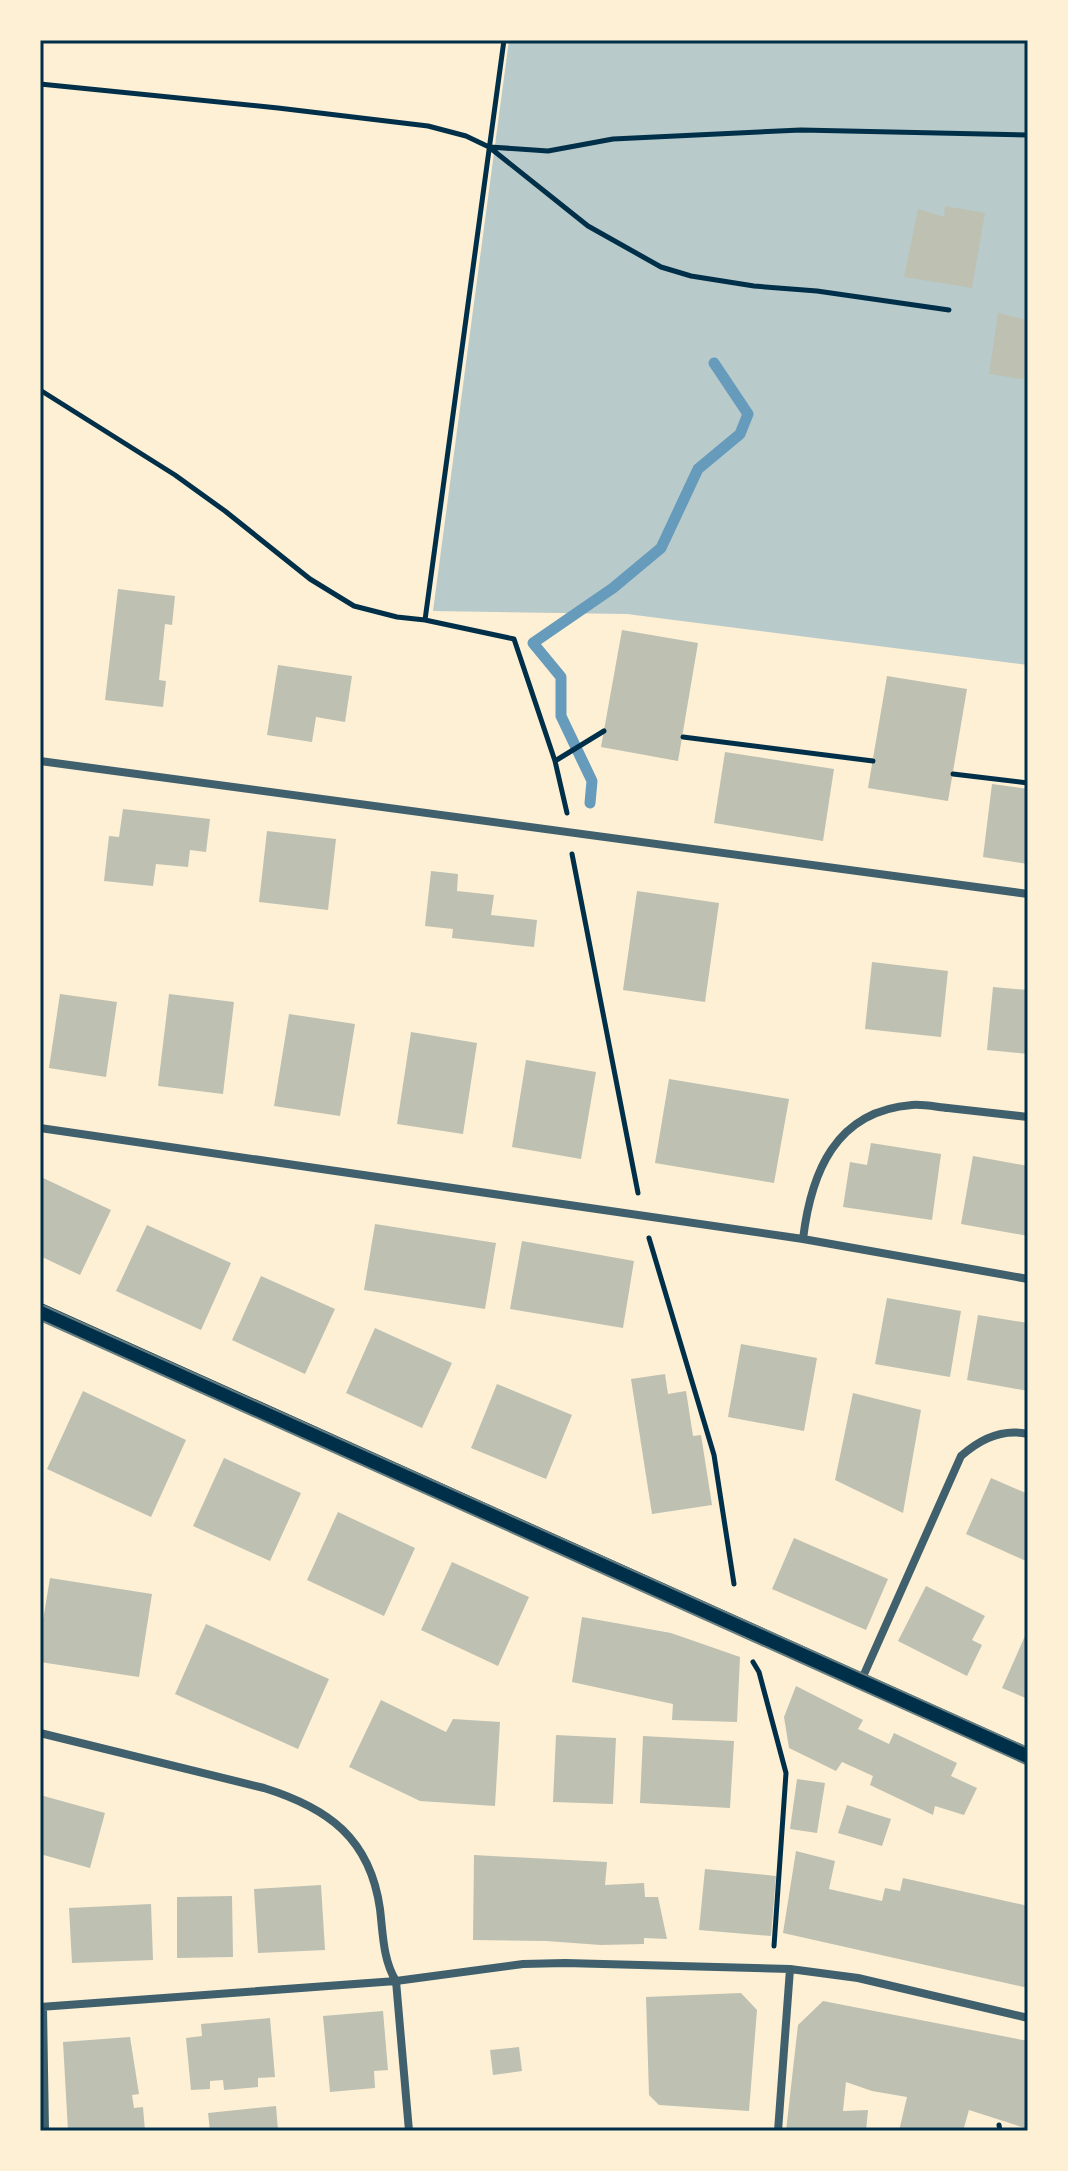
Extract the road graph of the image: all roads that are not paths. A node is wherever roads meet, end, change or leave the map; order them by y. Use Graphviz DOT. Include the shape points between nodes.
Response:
graph roads {
  1 [pos="40,761"];
  2 [pos="1028,894"];
  3 [pos="1028,1117"];
  4 [pos="40,1128"];
  5 [pos="803,1239"];
  6 [pos="1028,1279"];
  7 [pos="40,1311"];
  8 [pos="1028,1434"];
  9 [pos="861,1681"];
  10 [pos="40,1733"];
  11 [pos="1028,1756"];
  12 [pos="790,1969"];
  13 [pos="396,1981"];
  14 [pos="42,2007"];
  15 [pos="1028,2018"];
  16 [pos="45,2131"];
  17 [pos="409,2131"];
  18 [pos="778,2131"];
  1 -- 2 [label="street"];
  3 -- 5 [label="street" via="913,1105 861,1119 837,1139 822,1165"];
  4 -- 5 [label="street"];
  5 -- 6 [label="street"];
  7 -- 9 [label="main road"];
  8 -- 9 [label="street" via="979,1440 961,1456"];
  9 -- 11 [label="main road"];
  10 -- 13 [label="street" via="264,1788 300,1799 326,1815 366,1861 377,1888 387,1967"];
  12 -- 13 [label="street" via="523,1964"];
  12 -- 15 [label="street" via="858,1978"];
  12 -- 18 [label="street"];
  13 -- 14 [label="street"];
  13 -- 17 [label="street"];
  14 -- 16 [label="street"];
}
